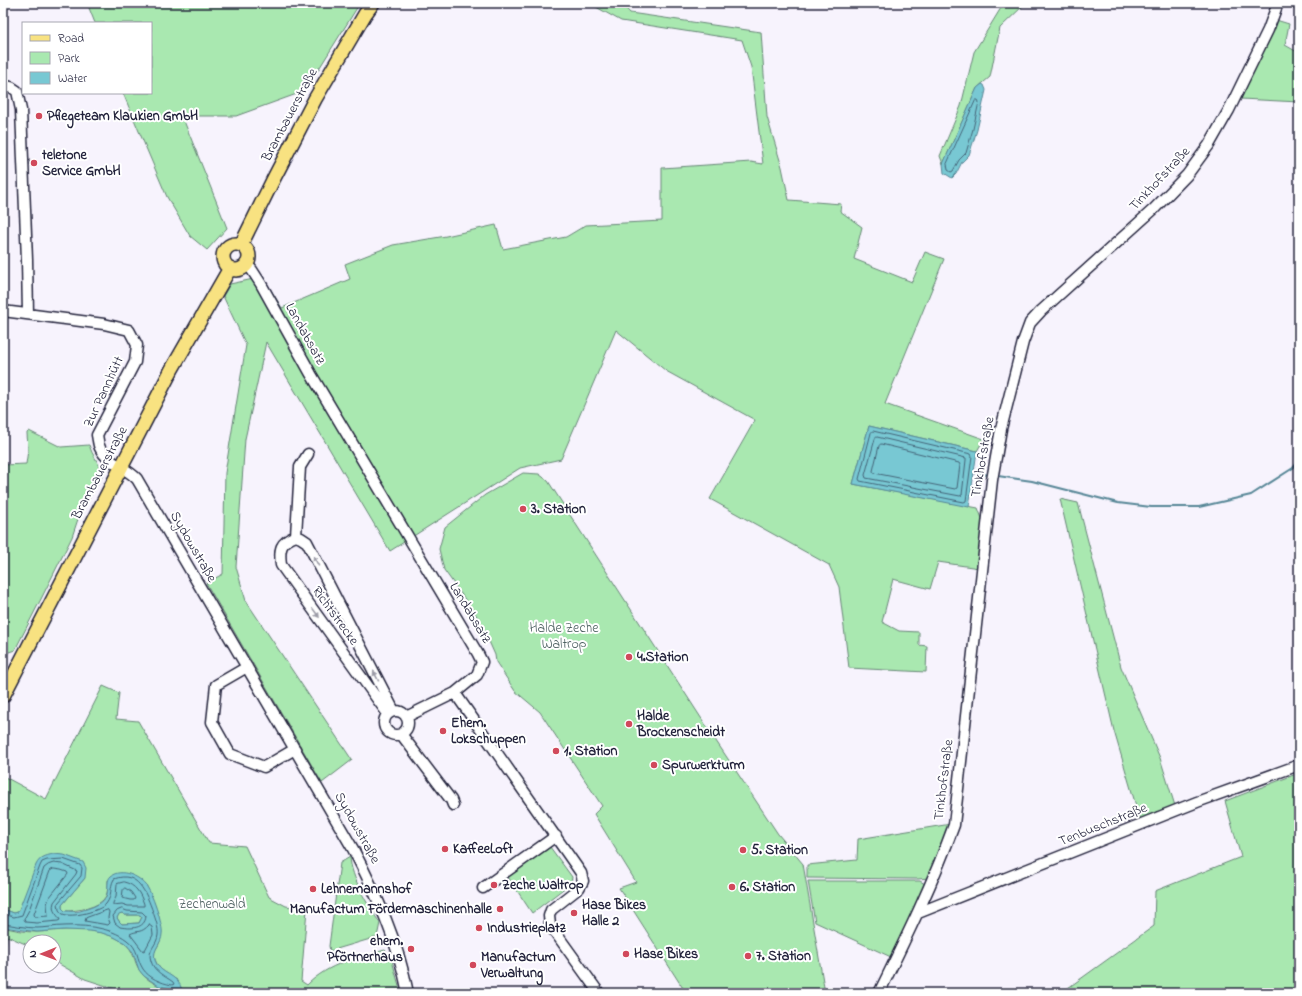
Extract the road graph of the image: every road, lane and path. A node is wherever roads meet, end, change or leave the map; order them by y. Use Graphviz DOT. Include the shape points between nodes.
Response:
graph roads {
  1 [pos="373,3"];
  2 [pos="1278,3"];
  3 [pos="3,85"];
  4 [pos="241,245"];
  5 [pos="246,263"];
  6 [pos="230,268"];
  7 [pos="3,311"];
  8 [pos="28,314"];
  9 [pos="308,454"];
  10 [pos="121,467"];
  11 [pos="296,536"];
  12 [pos="247,667"];
  13 [pos="455,693"];
  14 [pos="3,696"];
  15 [pos="391,712"];
  16 [pos="406,717"];
  17 [pos="401,734"];
  18 [pos="295,749"];
  19 [pos="1299,765"];
  20 [pos="453,805"];
  21 [pos="556,836"];
  22 [pos="483,888"];
  23 [pos="918,913"];
  24 [pos="408,993"];
  25 [pos="599,993"];
  26 [pos="879,993"];
  1 -- 4 [label="main road, Brambauerstraße" via="315,99"];
  2 -- 23 [label="street, Tinkhofstraße" via="1268,30 1229,110 1209,145 1187,175 1154,209 1030,323 1003,422 992,480 954,825"];
  3 -- 8 [label="street" via="17,91 21,110"];
  4 -- 5 [label="main road" via="248,253"];
  4 -- 6 [label="main road" via="229,245 223,252 224,263"];
  5 -- 6 [label="main road" via="239,269"];
  5 -- 13 [label="street, Landabsatz" via="261,284 311,374 482,662 477,675"];
  6 -- 10 [label="main road, Brambauerstraße"];
  7 -- 8 [label="street, Zur Pannhütt"];
  8 -- 10 [label="street, Zur Pannhütt" via="104,324 129,330 137,345 135,362 97,435 100,448"];
  9 -- 11 [label="street" via="300,467"];
  10 -- 12 [label="street, Sydowstraße" via="137,479"];
  10 -- 14 [label="main road, Brambauerstraße"];
  15 -- 11 [label="street, Richtstrecke, one-way" via="307,542"];
  11 -- 15 [label="street, Richtstrecke, one-way" via="282,546 281,565"];
  12 -- 18 [label="street, Sydowstraße"];
  12 -- 18 [label="street" via="216,686 212,722 230,754 264,768"];
  13 -- 16 [label="street"];
  13 -- 21 [label="street"];
  15 -- 16 [label="street, Richtstrecke" via="401,712"];
  15 -- 17 [label="street, Richtstrecke" via="384,721 386,730 391,734"];
  16 -- 17 [label="street" via="408,726"];
  17 -- 20 [label="street, Richtstrecke"];
  18 -- 24 [label="street, Sydowstraße" via="369,879 387,921 404,972"];
  19 -- 23 [label="street, Tenbuschstraße" via="1197,802"];
  21 -- 22 [label="street"];
  21 -- 25 [label="street" via="581,873 583,881 579,888 551,910 550,925"];
  23 -- 26 [label="street, Tinkhofstraße"];
}
